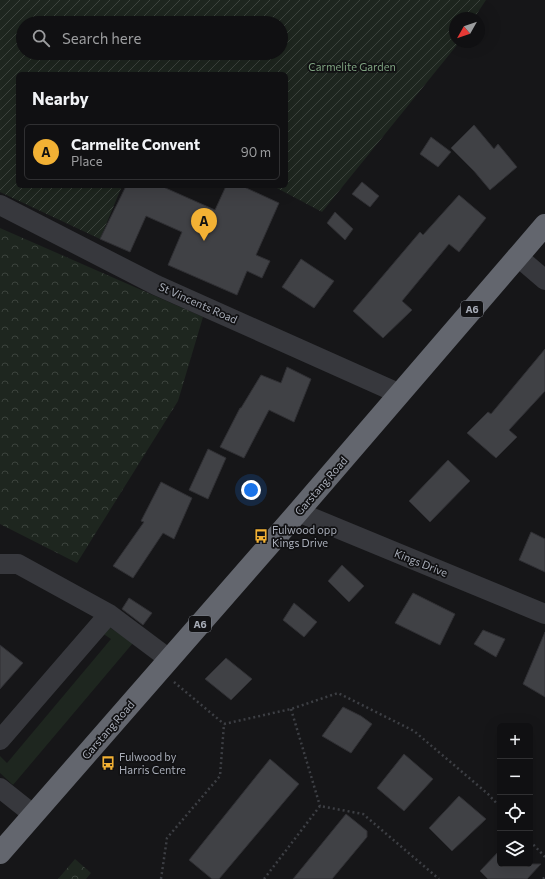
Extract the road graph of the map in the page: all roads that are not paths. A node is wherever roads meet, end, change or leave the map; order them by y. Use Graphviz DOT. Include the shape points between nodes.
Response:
graph roads {
  1 [pos="0,206"];
  2 [pos="545,225"];
  3 [pos="517,256"];
  4 [pos="545,280"];
  5 [pos="400,394"];
  6 [pos="298,512"];
  7 [pos="0,564"];
  8 [pos="109,614"];
  9 [pos="545,614"];
  10 [pos="165,664"];
  11 [pos="0,740"];
  12 [pos="0,788"];
  13 [pos="34,815"];
  14 [pos="0,853"];
  1 -- 5 [label="street, St Vincents Road" via="156,284"];
  2 -- 3 [label="highway, Garstang Road / A6"];
  3 -- 4 [label="street"];
  3 -- 5 [label="highway, Garstang Road / A6"];
  5 -- 6 [label="highway, Garstang Road / A6"];
  6 -- 9 [label="street, Kings Drive"];
  6 -- 10 [label="highway, Garstang Road / A6"];
  7 -- 8 [label="street" via="18,564"];
  8 -- 10 [label="street"];
  8 -- 11 [label="street"];
  10 -- 13 [label="highway, Garstang Road / A6"];
  12 -- 13 [label="street"];
  13 -- 14 [label="highway, Garstang Road / A6"];
}
